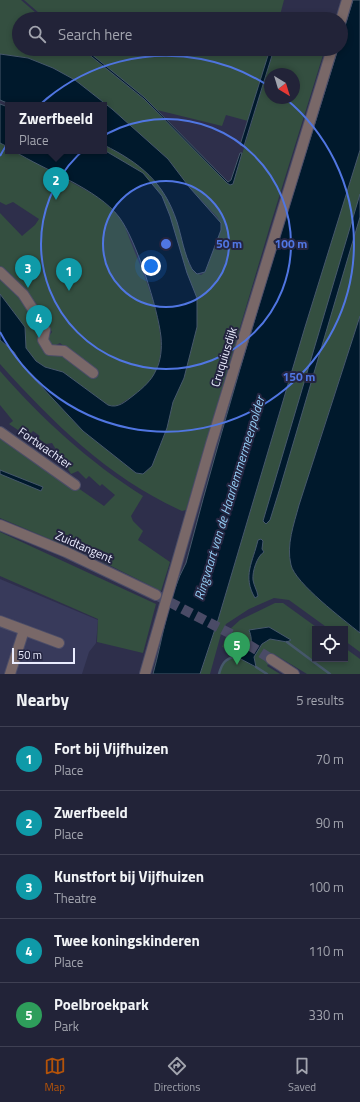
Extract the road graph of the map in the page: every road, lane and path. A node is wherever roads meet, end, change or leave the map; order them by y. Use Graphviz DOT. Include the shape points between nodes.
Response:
graph roads {
  1 [pos="347,0"];
  2 [pos="343,12"];
  3 [pos="330,56"];
  4 [pos="0,272"];
  5 [pos="93,373"];
  6 [pos="0,432"];
  7 [pos="75,485"];
  8 [pos="0,525"];
  9 [pos="156,595"];
  10 [pos="0,621"];
  11 [pos="24,630"];
  12 [pos="59,642"];
  13 [pos="271,660"];
  14 [pos="10,674"];
  15 [pos="145,674"];
  16 [pos="294,674"];
  1 -- 2 [label="street"];
  3 -- 15 [label="street, Cruquiusdijk" via="213,437"];
  4 -- 5 [label="street" via="23,294 40,319 44,328 44,343 49,350 64,351"];
  6 -- 7 [label="street, Fortwachter"];
  8 -- 9 [label="street, Zuidtangent" via="73,555"];
  10 -- 11 [label="street"];
  11 -- 12 [label="street"];
  11 -- 14 [label="street"];
  13 -- 16 [label="street"];
}
